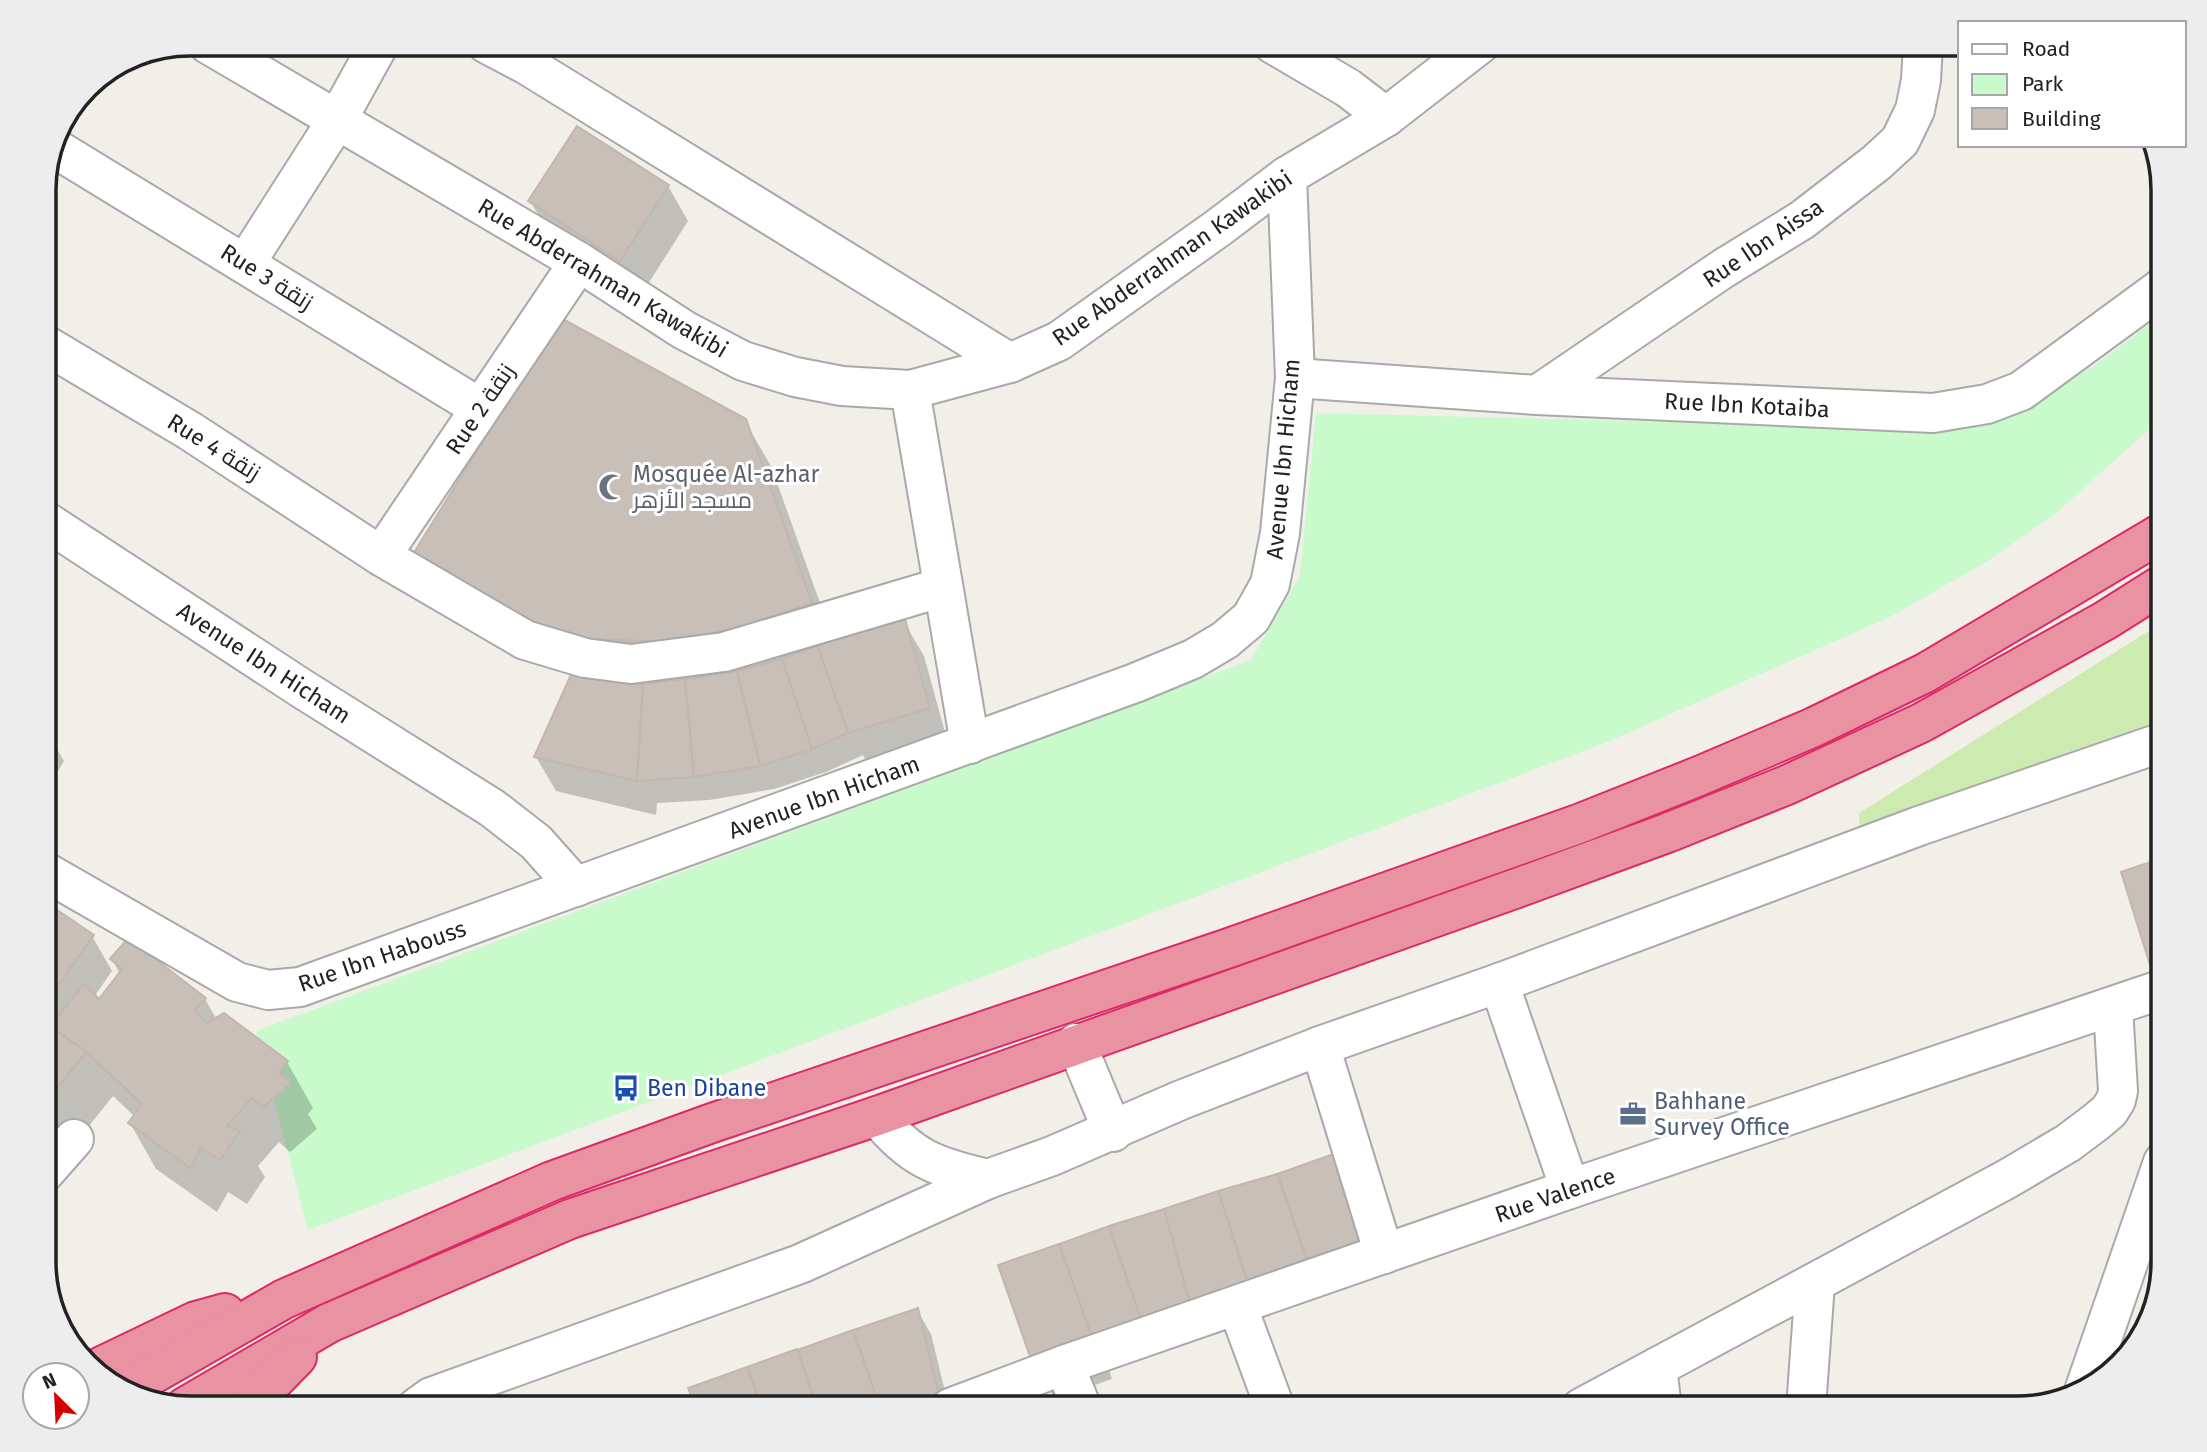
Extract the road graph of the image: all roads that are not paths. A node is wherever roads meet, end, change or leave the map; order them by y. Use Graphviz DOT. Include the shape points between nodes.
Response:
graph roads {
  1 [pos="228,56"];
  2 [pos="372,56"];
  3 [pos="510,56"];
  4 [pos="1293,56"];
  5 [pos="1465,56"];
  6 [pos="1922,56"];
  7 [pos="1386,117"];
  8 [pos="337,120"];
  9 [pos="62,152"];
  10 [pos="1287,176"];
  11 [pos="579,262"];
  12 [pos="245,264"];
  13 [pos="2151,296"];
  14 [pos="56,351"];
  15 [pos="1010,363"];
  16 [pos="1295,378"];
  17 [pos="910,390"];
  18 [pos="1536,395"];
  19 [pos="480,408"];
  20 [pos="56,528"];
  21 [pos="2151,539"];
  22 [pos="381,556"];
  23 [pos="943,587"];
  24 [pos="2151,592"];
  25 [pos="970,744"];
  26 [pos="2151,745"];
  27 [pos="56,877"];
  28 [pos="576,887"];
  29 [pos="1499,983"];
  30 [pos="2151,993"];
  31 [pos="2113,1007"];
  32 [pos="1076,1043"];
  33 [pos="1320,1046"];
  34 [pos="877,1116"];
  35 [pos="1113,1132"];
  36 [pos="74,1139"];
  37 [pos="56,1159"];
  38 [pos="988,1179"];
  39 [pos="1570,1189"];
  40 [pos="2151,1197"];
  41 [pos="1384,1254"];
  42 [pos="1815,1283"];
  43 [pos="284,1298"];
  44 [pos="1237,1305"];
  45 [pos="329,1323"];
  46 [pos="104,1365"];
  47 [pos="1064,1365"];
  48 [pos="1657,1367"];
  49 [pos="2090,1374"];
  50 [pos="136,1384"];
  51 [pos="204,1396"];
  52 [pos="259,1396"];
  53 [pos="443,1396"];
  54 [pos="982,1396"];
  55 [pos="1077,1396"];
  56 [pos="1271,1396"];
  57 [pos="1603,1396"];
  58 [pos="1661,1396"];
  59 [pos="1807,1396"];
  1 -- 8 [label="street, Rue Abderrahman Kawakibi"];
  2 -- 8 [label="street"];
  3 -- 15 [label="street"];
  4 -- 7 [label="street"];
  5 -- 7 [label="street, Rue Abderrahman Kawakibi"];
  6 -- 18 [label="street, Rue Ibn Aissa" via="1915,110 1900,141 1802,220"];
  7 -- 10 [label="street, Rue Abderrahman Kawakibi"];
  8 -- 11 [label="street, Rue Abderrahman Kawakibi"];
  8 -- 12 [label="street"];
  9 -- 12 [label="street, Rue 3 زنقة"];
  10 -- 15 [label="street, Rue Abderrahman Kawakibi" via="1059,341"];
  10 -- 16 [label="street, Avenue Ibn Hicham"];
  11 -- 17 [label="street, Rue Abderrahman Kawakibi" via="684,330 743,361 842,386"];
  11 -- 19 [label="street, Rue 2 زنقة"];
  12 -- 19 [label="street, Rue 3 زنقة"];
  13 -- 18 [label="street, Rue Ibn Kotaiba" via="2021,391 1962,409 1889,412"];
  14 -- 22 [label="street, Rue 4 زنقة" via="190,430"];
  15 -- 17 [label="street, Rue Abderrahman Kawakibi"];
  16 -- 18 [label="street, Rue Ibn Kotaiba"];
  16 -- 25 [label="street, Avenue Ibn Hicham" via="1280,533 1270,584 1251,618 1193,659"];
  17 -- 23 [label="street"];
  19 -- 22 [label="street, Rue 2 زنقة"];
  20 -- 28 [label="street, Avenue Ibn Hicham" via="492,808 537,842"];
  21 -- 43 [label="highway" via="1925,673 1699,776 1581,823 1242,943 552,1181"];
  22 -- 23 [label="street, Rue 4 زنقة" via="525,640 585,658 632,664 724,652"];
  23 -- 25 [label="street"];
  24 -- 32 [label="highway" via="1921,723 1787,785 1530,883"];
  25 -- 28 [label="street, Avenue Ibn Hicham"];
  26 -- 29 [label="street" via="1919,826"];
  27 -- 28 [label="street, Rue Ibn Habouss" via="237,982 268,990 300,987"];
  29 -- 33 [label="street"];
  29 -- 39 [label="street"];
  30 -- 31 [label="street, Rue Valence"];
  31 -- 39 [label="street, Rue Valence"];
  31 -- 42 [label="street" via="2118,1090 2109,1111 2068,1143 2007,1179"];
  32 -- 34 [label="highway"];
  32 -- 35 [label="street"];
  33 -- 35 [label="street"];
  33 -- 41 [label="street"];
  34 -- 38 [label="street" via="895,1140 916,1156"];
  34 -- 45 [label="highway" via="570,1219"];
  35 -- 38 [label="street"];
  36 -- 37 [label="street"];
  38 -- 53 [label="street" via="800,1264"];
  39 -- 41 [label="street, Rue Valence"];
  40 -- 49 [label="street"];
  41 -- 44 [label="street, Rue Valence"];
  42 -- 48 [label="street"];
  42 -- 59 [label="street"];
  43 -- 46 [label="highway" via="196,1321"];
  43 -- 50 [label="highway"];
  44 -- 47 [label="street, Rue Valence"];
  44 -- 56 [label="street"];
  45 -- 51 [label="highway"];
  45 -- 52 [label="highway"];
  47 -- 54 [label="street, Rue Valence"];
  47 -- 55 [label="street"];
  48 -- 57 [label="street"];
  48 -- 58 [label="street"];
}
